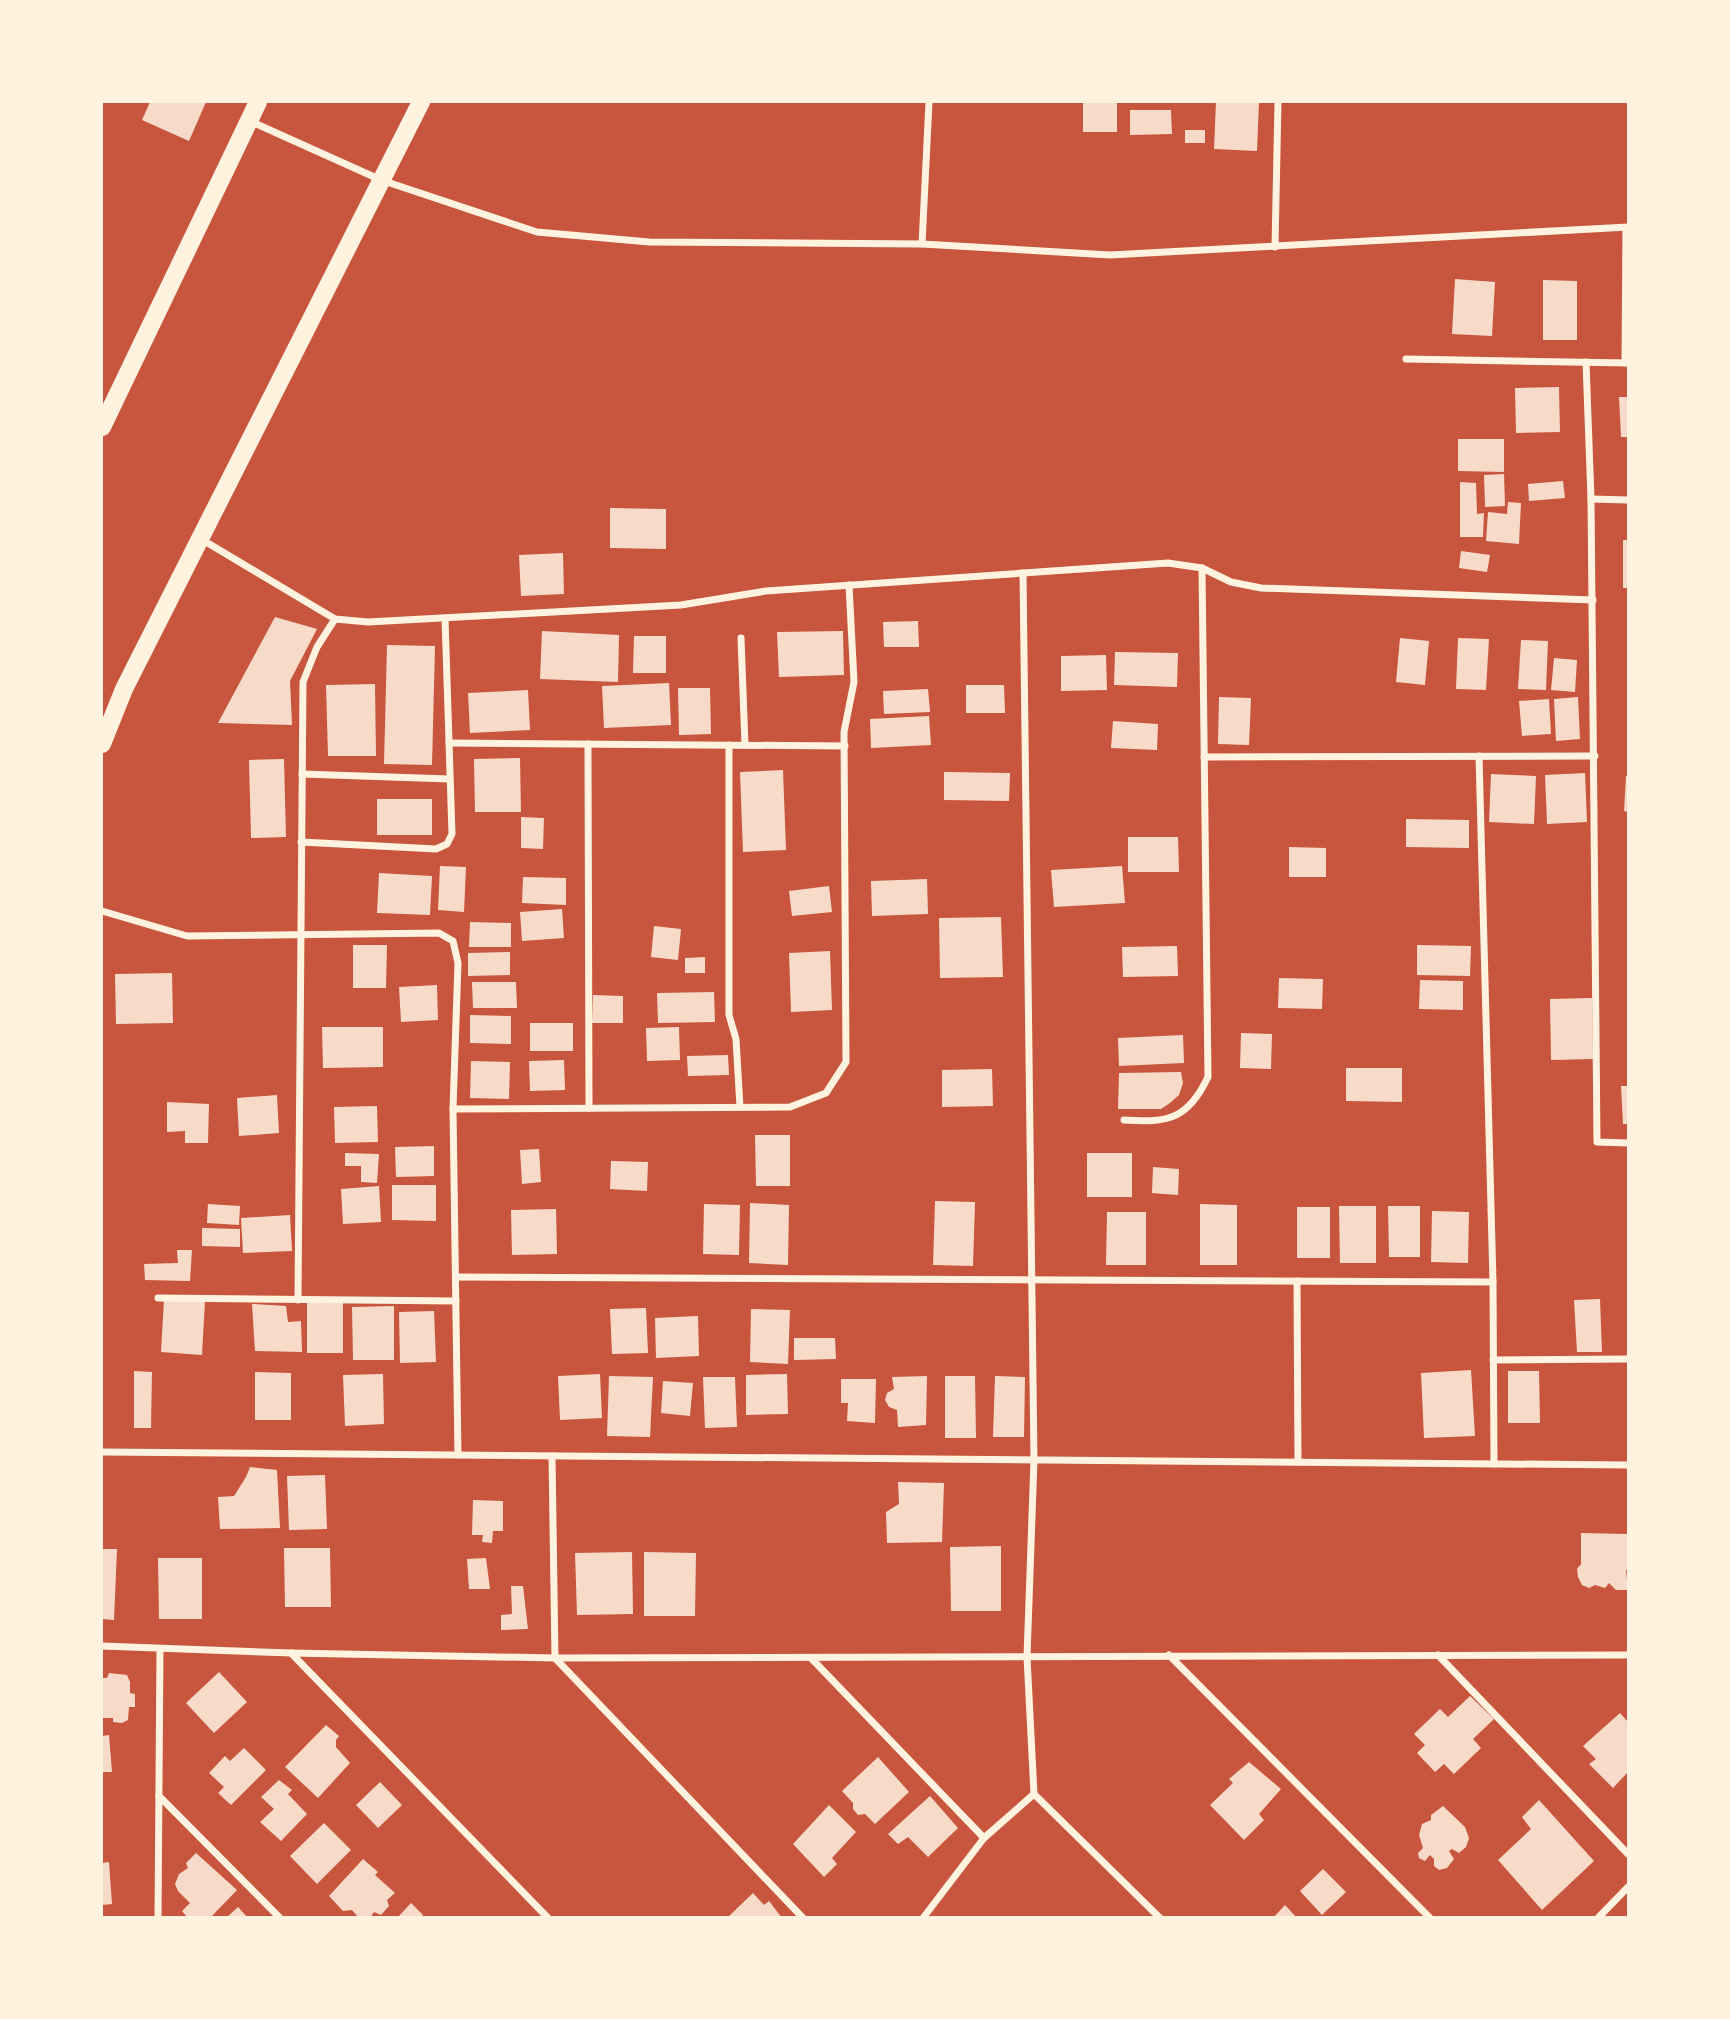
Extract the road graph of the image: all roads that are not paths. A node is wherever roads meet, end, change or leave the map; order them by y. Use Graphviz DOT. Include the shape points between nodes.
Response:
graph roads {
  1 [pos="258,102"];
  2 [pos="421,102"];
  3 [pos="929,102"];
  4 [pos="1278,102"];
  5 [pos="249,121"];
  6 [pos="381,180"];
  7 [pos="1628,228"];
  8 [pos="922,244"];
  9 [pos="1275,247"];
  10 [pos="1406,359"];
  11 [pos="1586,362"];
  12 [pos="1627,363"];
  13 [pos="102,427"];
  14 [pos="1591,499"];
  15 [pos="1629,500"];
  16 [pos="200,538"];
  17 [pos="1202,568"];
  18 [pos="1023,573"];
  19 [pos="849,585"];
  20 [pos="1593,600"];
  21 [pos="445,618"];
  22 [pos="335,619"];
  23 [pos="741,638"];
  24 [pos="449,743"];
  25 [pos="102,744"];
  26 [pos="588,744"];
  27 [pos="729,745"];
  28 [pos="745,745"];
  29 [pos="845,746"];
  30 [pos="1595,756"];
  31 [pos="1205,757"];
  32 [pos="1479,757"];
  33 [pos="302,774"];
  34 [pos="449,779"];
  35 [pos="301,842"];
  36 [pos="102,911"];
  37 [pos="300,935"];
  38 [pos="740,1107"];
  39 [pos="589,1108"];
  40 [pos="453,1109"];
  41 [pos="1124,1120"];
  42 [pos="1629,1143"];
  43 [pos="456,1277"];
  44 [pos="1032,1280"];
  45 [pos="1297,1282"];
  46 [pos="1493,1282"];
  47 [pos="158,1298"];
  48 [pos="298,1300"];
  49 [pos="456,1301"];
  50 [pos="1629,1359"];
  51 [pos="1493,1360"];
  52 [pos="102,1452"];
  53 [pos="458,1455"];
  54 [pos="552,1456"];
  55 [pos="1034,1460"];
  56 [pos="1298,1462"];
  57 [pos="1493,1464"];
  58 [pos="1629,1465"];
  59 [pos="102,1646"];
  60 [pos="160,1649"];
  61 [pos="291,1653"];
  62 [pos="1169,1655"];
  63 [pos="1438,1655"];
  64 [pos="1629,1655"];
  65 [pos="1027,1657"];
  66 [pos="555,1658"];
  67 [pos="811,1658"];
  68 [pos="1034,1794"];
  69 [pos="159,1796"];
  70 [pos="984,1838"];
  71 [pos="1629,1854"];
  72 [pos="1629,1887"];
  73 [pos="158,1917"];
  74 [pos="281,1917"];
  75 [pos="548,1917"];
  76 [pos="803,1917"];
  77 [pos="923,1917"];
  78 [pos="1160,1917"];
  79 [pos="1430,1917"];
  80 [pos="1598,1917"];
  1 -- 5 [label="main road"];
  2 -- 6 [label="main road"];
  3 -- 8 [label="street"];
  4 -- 9 [label="street"];
  5 -- 6 [label="street"];
  5 -- 13 [label="main road"];
  6 -- 8 [label="street" via="537,232 649,242"];
  6 -- 16 [label="main road"];
  7 -- 9 [label="street"];
  7 -- 12 [label="street"];
  8 -- 9 [label="street" via="1110,255"];
  10 -- 11 [label="street"];
  11 -- 12 [label="street"];
  11 -- 14 [label="street"];
  14 -- 15 [label="street"];
  14 -- 20 [label="street"];
  16 -- 22 [label="street"];
  16 -- 25 [label="main road" via="124,689"];
  17 -- 18 [label="street" via="1168,563"];
  17 -- 20 [label="street" via="1231,582 1261,588"];
  17 -- 31 [label="street"];
  18 -- 19 [label="street"];
  18 -- 44 [label="street"];
  19 -- 21 [label="street" via="766,590 681,605"];
  19 -- 29 [label="street" via="854,682"];
  20 -- 30 [label="street"];
  21 -- 22 [label="street"];
  21 -- 24 [label="street"];
  22 -- 33 [label="street" via="303,682"];
  23 -- 28 [label="street"];
  24 -- 26 [label="street"];
  24 -- 34 [label="street"];
  26 -- 27 [label="street"];
  26 -- 39 [label="street"];
  27 -- 28 [label="street"];
  27 -- 38 [label="street" via="729,1015 736,1039"];
  28 -- 29 [label="street"];
  29 -- 38 [label="street" via="846,1062 826,1093 790,1107"];
  30 -- 32 [label="street"];
  30 -- 42 [label="street" via="1597,1142"];
  31 -- 32 [label="street"];
  31 -- 41 [label="street" via="1209,1077 1199,1097 1179,1115 1156,1122"];
  32 -- 46 [label="street"];
  33 -- 34 [label="street"];
  33 -- 35 [label="street"];
  34 -- 35 [label="street" via="453,834 447,844 436,849"];
  35 -- 37 [label="street"];
  36 -- 37 [label="street" via="187,936"];
  37 -- 40 [label="street" via="439,933 453,940 458,963"];
  37 -- 48 [label="street"];
  38 -- 39 [label="street"];
  39 -- 40 [label="street"];
  40 -- 43 [label="street"];
  43 -- 44 [label="street"];
  43 -- 49 [label="street"];
  44 -- 45 [label="street"];
  44 -- 55 [label="street"];
  45 -- 46 [label="street"];
  45 -- 56 [label="street"];
  46 -- 51 [label="street"];
  47 -- 48 [label="street"];
  48 -- 49 [label="street"];
  49 -- 53 [label="street"];
  50 -- 51 [label="street"];
  51 -- 57 [label="street"];
  52 -- 53 [label="street"];
  53 -- 54 [label="street"];
  54 -- 55 [label="street"];
  54 -- 66 [label="street"];
  55 -- 56 [label="street"];
  55 -- 65 [label="street"];
  56 -- 57 [label="street"];
  57 -- 58 [label="street"];
  59 -- 60 [label="street"];
  60 -- 61 [label="street"];
  60 -- 69 [label="street"];
  61 -- 66 [label="street"];
  61 -- 75 [label="street"];
  62 -- 63 [label="street"];
  62 -- 65 [label="street"];
  62 -- 79 [label="street"];
  63 -- 64 [label="street"];
  63 -- 71 [label="street"];
  65 -- 67 [label="street"];
  65 -- 68 [label="street"];
  66 -- 67 [label="street"];
  66 -- 76 [label="street"];
  67 -- 70 [label="street"];
  68 -- 70 [label="street"];
  68 -- 78 [label="street"];
  69 -- 73 [label="street"];
  69 -- 74 [label="street"];
  70 -- 77 [label="street"];
  72 -- 80 [label="street"];
}
